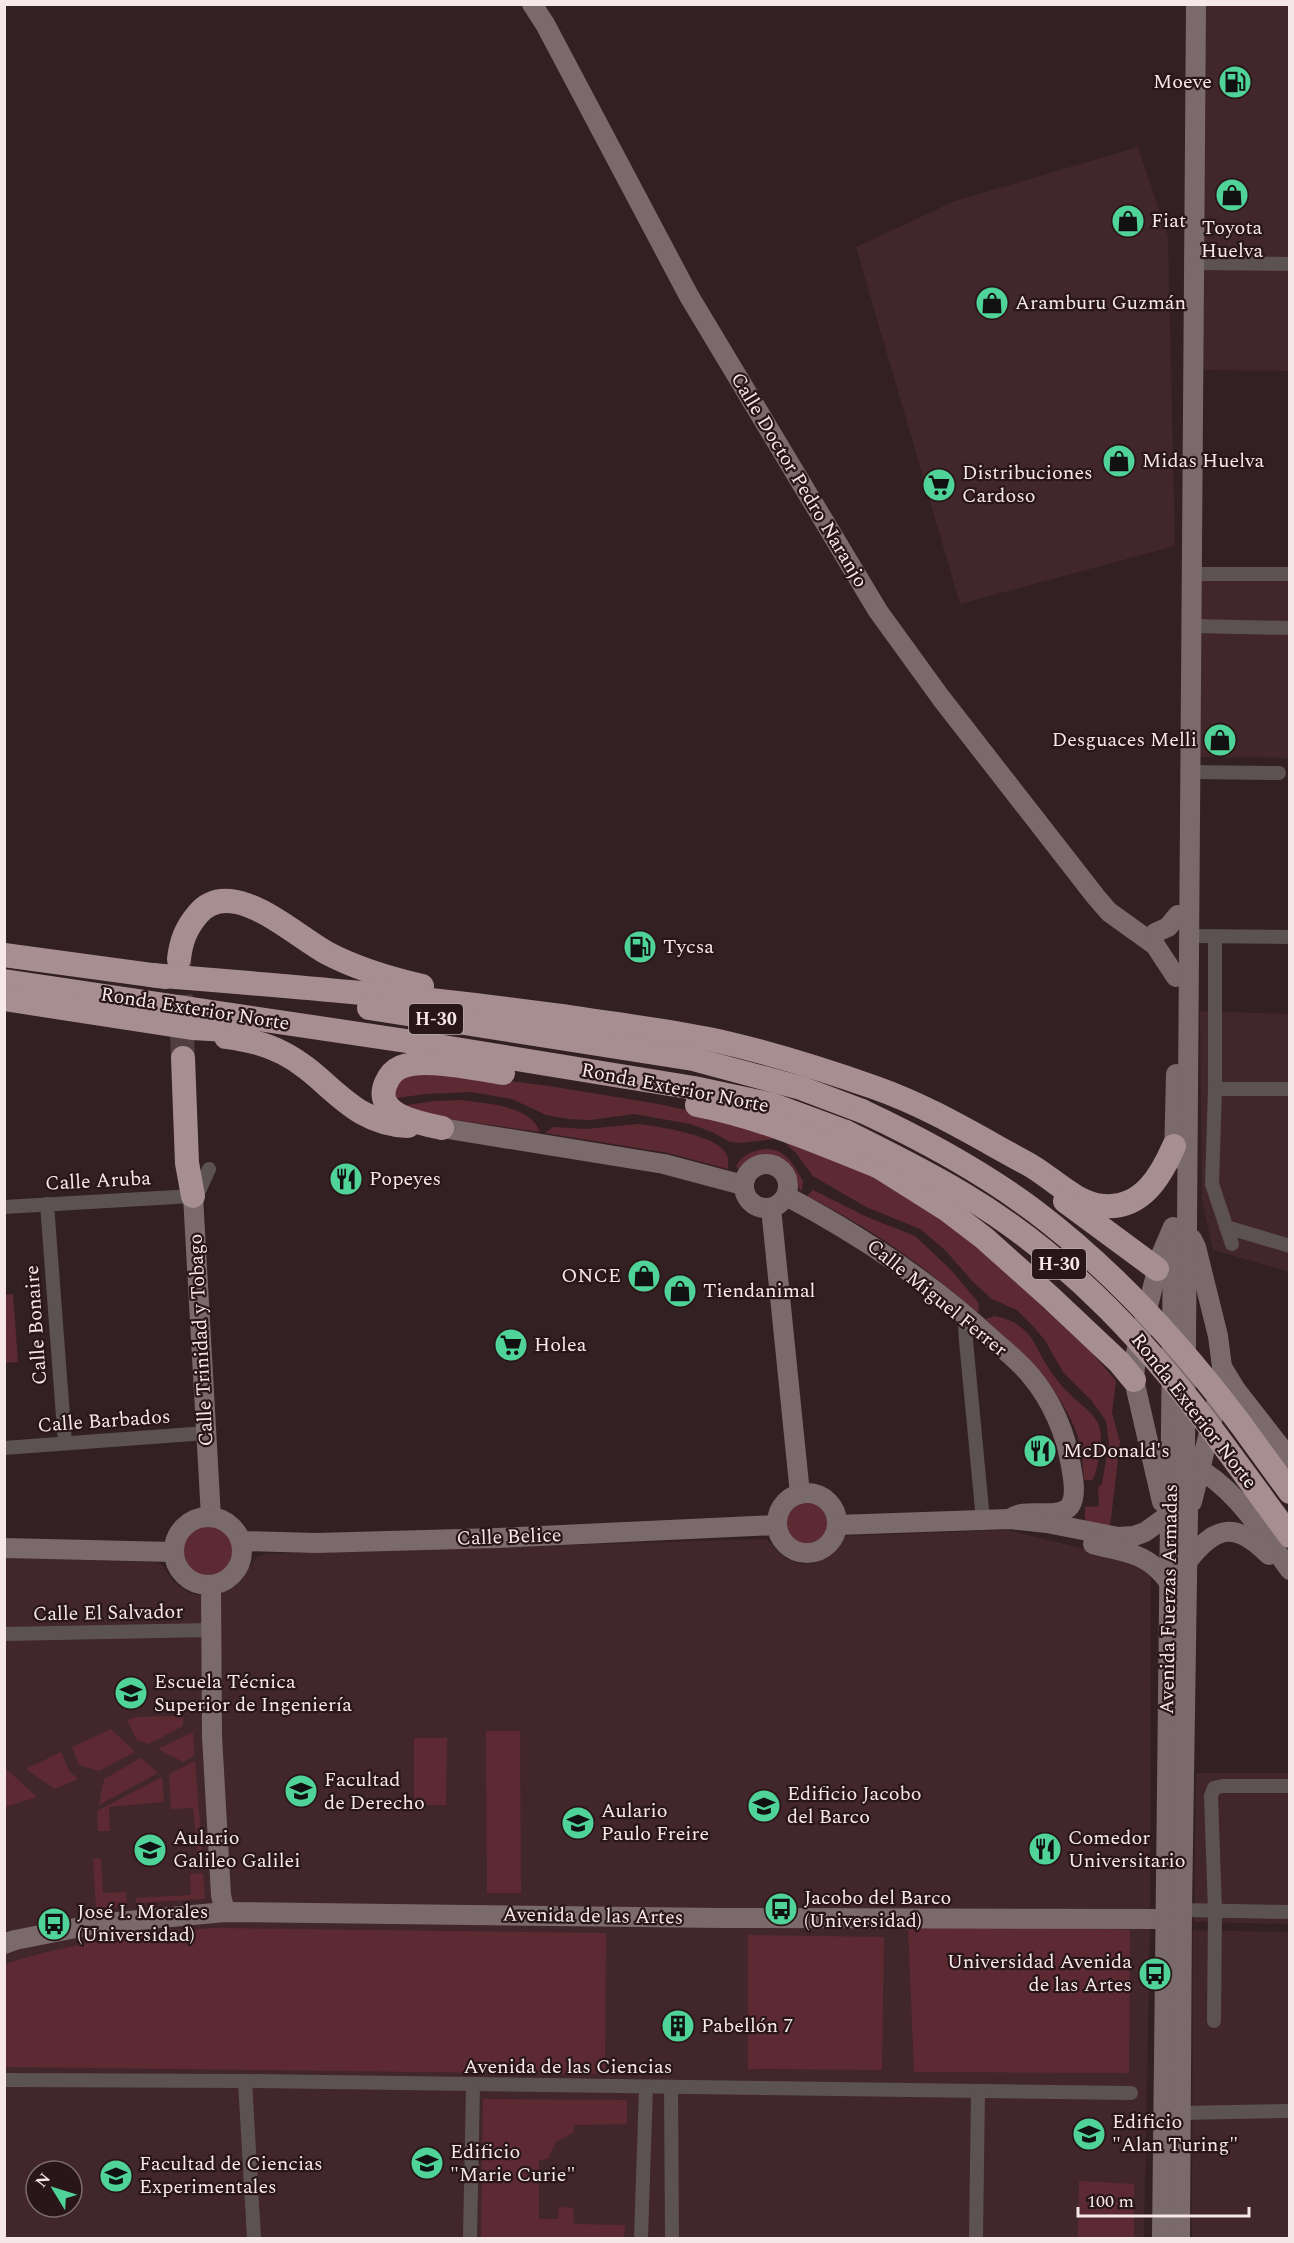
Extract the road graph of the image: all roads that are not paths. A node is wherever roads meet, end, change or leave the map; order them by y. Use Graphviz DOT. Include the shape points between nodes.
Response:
graph roads {
  1 [pos="532,4"];
  2 [pos="1185,4"];
  3 [pos="1194,4"];
  4 [pos="1184,73"];
  5 [pos="1190,112"];
  6 [pos="1183,225"];
  7 [pos="1195,263"];
  8 [pos="1290,264"];
  9 [pos="1183,301"];
  10 [pos="1194,370"];
  11 [pos="1182,421"];
  12 [pos="1193,466"];
  13 [pos="1181,525"];
  14 [pos="1192,574"];
  15 [pos="1290,574"];
  16 [pos="1180,594"];
  17 [pos="1192,626"];
  18 [pos="1290,628"];
  19 [pos="1179,661"];
  20 [pos="1179,723"];
  21 [pos="1190,772"];
  22 [pos="1279,773"];
  23 [pos="1178,827"];
  24 [pos="1178,915"];
  25 [pos="1120,920"];
  26 [pos="1155,933"];
  27 [pos="1215,936"];
  28 [pos="1290,936"];
  29 [pos="1183,942"];
  30 [pos="4,955"];
  31 [pos="179,959"];
  32 [pos="151,975"];
  33 [pos="1176,977"];
  34 [pos="4,981"];
  35 [pos="4,999"];
  36 [pos="502,1008"];
  37 [pos="192,1028"];
  38 [pos="413,1042"];
  39 [pos="183,1058"];
  40 [pos="694,1088"];
  41 [pos="1215,1089"];
  42 [pos="1290,1089"];
  43 [pos="1182,1102"];
  44 [pos="442,1128"];
  45 [pos="1174,1146"];
  46 [pos="1010,1156"];
  47 [pos="882,1168"];
  48 [pos="209,1169"];
  49 [pos="743,1185"];
  50 [pos="193,1196"];
  51 [pos="779,1202"];
  52 [pos="47,1204"];
  53 [pos="4,1207"];
  54 [pos="1180,1227"];
  55 [pos="1226,1227"];
  56 [pos="1232,1244"];
  57 [pos="1290,1246"];
  58 [pos="1172,1280"];
  59 [pos="1209,1304"];
  60 [pos="969,1318"];
  61 [pos="1222,1367"];
  62 [pos="1134,1380"];
  63 [pos="206,1433"];
  64 [pos="1147,1435"];
  65 [pos="64,1443"];
  66 [pos="1218,1446"];
  67 [pos="4,1448"];
  68 [pos="1186,1459"];
  69 [pos="1290,1459"];
  70 [pos="1290,1492"];
  71 [pos="800,1494"];
  72 [pos="1176,1513"];
  73 [pos="211,1516"];
  74 [pos="997,1520"];
  75 [pos="777,1525"];
  76 [pos="837,1525"];
  77 [pos="1290,1536"];
  78 [pos="241,1541"];
  79 [pos="4,1548"];
  80 [pos="173,1552"];
  81 [pos="1187,1562"];
  82 [pos="1290,1570"];
  83 [pos="1290,1581"];
  84 [pos="1169,1582"];
  85 [pos="211,1586"];
  86 [pos="211,1630"];
  87 [pos="4,1634"];
  88 [pos="1290,1786"];
  89 [pos="1215,1910"];
  90 [pos="225,1912"];
  91 [pos="1290,1912"];
  92 [pos="1173,1914"];
  93 [pos="4,1944"];
  94 [pos="1214,2021"];
  95 [pos="4,2080"];
  96 [pos="245,2081"];
  97 [pos="473,2086"];
  98 [pos="646,2087"];
  99 [pos="671,2087"];
  100 [pos="978,2091"];
  101 [pos="1131,2093"];
  102 [pos="1290,2111"];
  103 [pos="1171,2113"];
  104 [pos="254,2238"];
  105 [pos="470,2238"];
  106 [pos="641,2238"];
  107 [pos="672,2238"];
  108 [pos="976,2238"];
  109 [pos="1162,2238"];
  110 [pos="1180,2238"];
  1 -- 25 [label="street, Calle Doctor Pedro Naranjo" via="689,296 878,611 1096,897"];
  2 -- 4 [label="street"];
  3 -- 4 [label="street" via="1190,56"];
  3 -- 5 [label="street"];
  4 -- 5 [label="street" via="1190,89"];
  5 -- 6 [label="street"];
  5 -- 7 [label="street" via="1195,150"];
  6 -- 7 [label="street"];
  6 -- 9 [label="street"];
  7 -- 8 [label="street"];
  7 -- 9 [label="street"];
  7 -- 10 [label="street"];
  9 -- 11 [label="street"];
  10 -- 11 [label="street"];
  10 -- 12 [label="street"];
  11 -- 12 [label="street" via="1188,429 1188,454"];
  11 -- 13 [label="street"];
  12 -- 14 [label="street"];
  13 -- 14 [label="street"];
  13 -- 16 [label="street"];
  14 -- 15 [label="street"];
  14 -- 16 [label="street"];
  14 -- 17 [label="street"];
  16 -- 17 [label="street"];
  16 -- 19 [label="street"];
  17 -- 18 [label="street"];
  17 -- 19 [label="street"];
  17 -- 21 [label="street"];
  19 -- 20 [label="street"];
  20 -- 21 [label="street"];
  20 -- 23 [label="street"];
  21 -- 22 [label="street"];
  21 -- 23 [label="street" via="1184,781 1184,813"];
  21 -- 29 [label="street"];
  23 -- 24 [label="street"];
  24 -- 26 [label="street" via="1168,927"];
  24 -- 29 [label="street"];
  25 -- 26 [label="street"];
  25 -- 33 [label="street, Calle Doctor Pedro Naranjo" via="1155,945"];
  26 -- 29 [label="street"];
  27 -- 28 [label="street"];
  27 -- 29 [label="street"];
  27 -- 41 [label="street"];
  29 -- 33 [label="street"];
  29 -- 43 [label="street" via="1182,992 1189,1007"];
  30 -- 32 [label="highway, Ronda Exterior Norte / H-30"];
  31 -- 36 [label="highway" via="188,925 202,909 220,901 236,901 371,973"];
  32 -- 36 [label="highway"];
  32 -- 70 [label="highway, Ronda Exterior Norte / H-30, bridge" via="693,1059 801,1089 862,1111 974,1170 1035,1211 1097,1262 1154,1318 1205,1378"];
  33 -- 43 [label="street"];
  34 -- 38 [label="highway, Ronda Exterior Norte / H-30"];
  35 -- 37 [label="highway"];
  36 -- 46 [label="highway" via="719,1041 808,1066 910,1101"];
  37 -- 38 [label="highway"];
  37 -- 44 [label="highway" via="202,1034 256,1041 284,1054 364,1115 392,1125"];
  38 -- 40 [label="highway, Ronda Exterior Norte / H-30"];
  39 -- 50 [label="highway" via="187,1163"];
  40 -- 47 [label="highway" via="850,1148"];
  40 -- 66 [label="highway, Ronda Exterior Norte / H-30, bridge" via="773,1106 846,1132 908,1162 1024,1235 1084,1284 1141,1340 1193,1403"];
  41 -- 42 [label="street"];
  41 -- 55 [label="street" via="1212,1184"];
  43 -- 45 [label="street"];
  43 -- 54 [label="street"];
  44 -- 47 [label="highway" via="400,1117 390,1109 384,1089 389,1076 400,1067 422,1063 701,1106 783,1130"];
  44 -- 49 [label="street" via="664,1164"];
  45 -- 46 [label="highway" via="1156,1182 1144,1194 1105,1206 1078,1197"];
  45 -- 54 [label="street"];
  46 -- 58 [label="highway"];
  47 -- 62 [label="highway" via="984,1238"];
  48 -- 50 [label="street"];
  49 -- 51 [label="street" via="745,1195 758,1208"];
  49 -- 51 [label="street" via="754,1167 768,1164 781,1170 788,1189"];
  50 -- 52 [label="street, Calle Aruba"];
  50 -- 63 [label="street, Calle Trinidad y Tobago"];
  51 -- 60 [label="street, Calle Miguel Ferrer" via="862,1238"];
  51 -- 71 [label="street" via="775,1225"];
  52 -- 53 [label="street, Calle Aruba"];
  52 -- 65 [label="street, Calle Bonaire"];
  54 -- 58 [label="street"];
  54 -- 58 [label="street" via="1161,1255"];
  54 -- 59 [label="street" via="1196,1248"];
  55 -- 56 [label="street"];
  55 -- 57 [label="street"];
  58 -- 59 [label="street"];
  58 -- 62 [label="street" via="1149,1300 1136,1353"];
  58 -- 68 [label="street, Avenida Fuerzas Armadas"];
  59 -- 61 [label="street"];
  60 -- 74 [label="street" via="965,1333"];
  60 -- 74 [label="street, Calle Miguel Ferrer" via="1031,1375 1049,1401 1069,1449 1074,1490 1068,1509 1016,1514"];
  61 -- 66 [label="street"];
  61 -- 69 [label="street"];
  62 -- 64 [label="street"];
  63 -- 65 [label="street, Calle Barbados"];
  63 -- 73 [label="street, Calle Trinidad y Tobago"];
  64 -- 68 [label="street" via="1158,1447"];
  64 -- 72 [label="street" via="1161,1500"];
  65 -- 67 [label="street, Calle Barbados"];
  66 -- 68 [label="street"];
  66 -- 77 [label="highway, Ronda Exterior Norte / H-30"];
  68 -- 72 [label="street, Avenida Fuerzas Armadas" via="1186,1502"];
  68 -- 82 [label="street" via="1240,1503"];
  71 -- 75 [label="street" via="783,1506"];
  71 -- 76 [label="street" via="814,1494 827,1500 835,1511"];
  72 -- 74 [label="street" via="1145,1532 1118,1537 1047,1523"];
  72 -- 81 [label="street, Avenida Fuerzas Armadas"];
  72 -- 84 [label="street, Avenida Fuerzas Armadas"];
  73 -- 78 [label="street" via="230,1524"];
  73 -- 80 [label="street" via="192,1520 182,1528"];
  74 -- 76 [label="street"];
  74 -- 84 [label="street" via="1139,1556 1151,1562"];
  75 -- 76 [label="street" via="787,1545 808,1553 827,1546"];
  75 -- 78 [label="street, Calle Belice" via="498,1538"];
  78 -- 85 [label="street" via="242,1557 236,1570 225,1581"];
  79 -- 80 [label="street"];
  80 -- 85 [label="street" via="176,1566 185,1577"];
  81 -- 83 [label="street" via="1212,1535 1241,1534 1273,1558"];
  81 -- 92 [label="street, Avenida Fuerzas Armadas"];
  84 -- 92 [label="street, Avenida Fuerzas Armadas"];
  85 -- 86 [label="street"];
  86 -- 87 [label="street, Calle El Salvador"];
  86 -- 90 [label="street" via="212,1737"];
  88 -- 89 [label="street" via="1214,1788 1211,1796"];
  89 -- 91 [label="street"];
  89 -- 92 [label="street"];
  89 -- 94 [label="street"];
  90 -- 92 [label="street, Avenida de las Artes" via="716,1918"];
  90 -- 93 [label="street, Avenida de las Artes" via="96,1924"];
  92 -- 103 [label="street, Avenida Fuerzas Armadas"];
  92 -- 103 [label="street, Avenida Fuerzas Armadas" via="1174,1969 1181,1980"];
  95 -- 96 [label="street, Avenida de las Ciencias"];
  96 -- 97 [label="street, Avenida de las Ciencias"];
  96 -- 104 [label="street"];
  97 -- 98 [label="street, Avenida de las Ciencias"];
  97 -- 105 [label="street"];
  98 -- 99 [label="street, Avenida de las Ciencias"];
  98 -- 106 [label="street"];
  99 -- 100 [label="street, Avenida de las Ciencias"];
  99 -- 107 [label="street"];
  100 -- 101 [label="street, Avenida de las Ciencias"];
  100 -- 108 [label="street"];
  102 -- 103 [label="street"];
  103 -- 109 [label="street, Avenida Fuerzas Armadas"];
  103 -- 110 [label="street, Avenida Fuerzas Armadas"];
}
